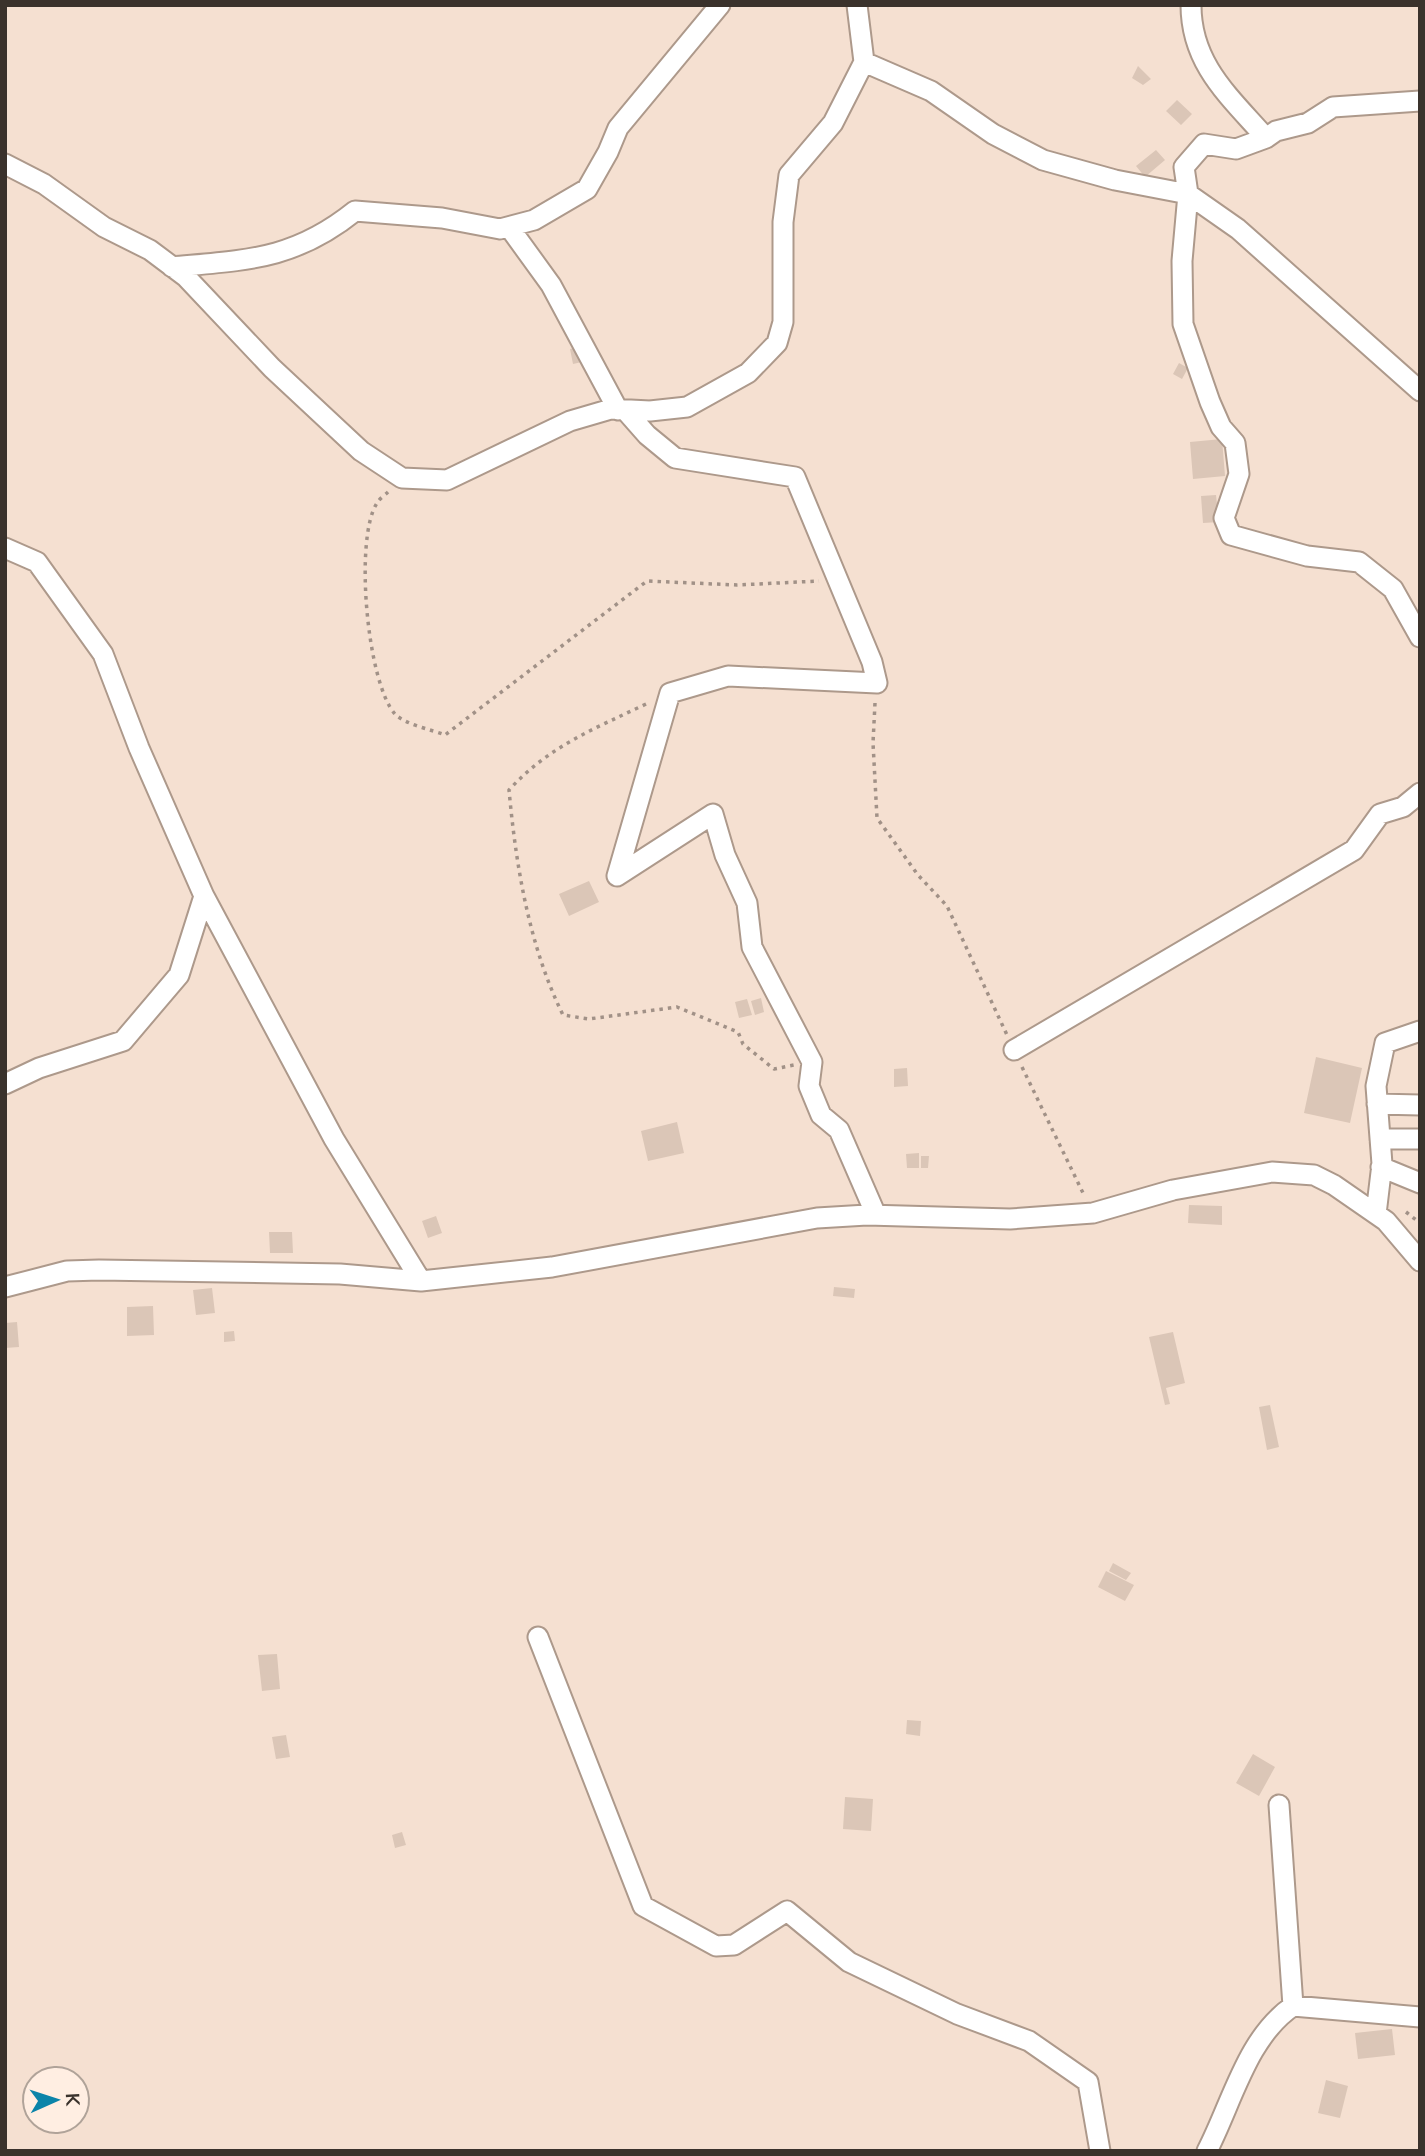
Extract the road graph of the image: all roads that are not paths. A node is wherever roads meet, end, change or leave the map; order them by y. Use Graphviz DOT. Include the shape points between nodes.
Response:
graph roads {
  1 [pos="720,5"];
  2 [pos="857,5"];
  3 [pos="1191,5"];
  4 [pos="864,62"];
  5 [pos="1420,101"];
  6 [pos="1266,138"];
  7 [pos="5,164"];
  8 [pos="1188,194"];
  9 [pos="509,227"];
  10 [pos="172,267"];
  11 [pos="1420,391"];
  12 [pos="621,410"];
  13 [pos="5,548"];
  14 [pos="1420,637"];
  15 [pos="1420,793"];
  16 [pos="204,896"];
  17 [pos="1420,1031"];
  18 [pos="1014,1050"];
  19 [pos="5,1084"];
  20 [pos="1377,1104"];
  21 [pos="1420,1105"];
  22 [pos="1380,1139"];
  23 [pos="1420,1139"];
  24 [pos="1381,1167"];
  25 [pos="1420,1183"];
  26 [pos="876,1215"];
  27 [pos="1381,1218"];
  28 [pos="1420,1242"];
  29 [pos="1420,1261"];
  30 [pos="421,1281"];
  31 [pos="5,1287"];
  32 [pos="538,1637"];
  33 [pos="1279,1805"];
  34 [pos="1293,2006"];
  35 [pos="1420,2017"];
  36 [pos="1100,2151"];
  37 [pos="1207,2151"];
  1 -- 9 [label="street" via="618,128 587,189 534,220"];
  2 -- 4 [label="street"];
  3 -- 6 [label="street" via="1191,30 1202,63"];
  4 -- 8 [label="street" via="931,91 993,134 1043,160"];
  4 -- 12 [label="street" via="832,123 789,175 782,247 783,322 776,343 748,373 687,407"];
  5 -- 6 [label="street" via="1333,107 1308,123"];
  6 -- 8 [label="street" via="1236,149 1204,144 1184,167"];
  7 -- 10 [label="street"];
  8 -- 11 [label="street" via="1238,229"];
  8 -- 14 [label="street" via="1183,324 1210,402 1221,427 1235,443 1239,474 1224,518 1231,536 1307,556 1359,562 1393,589"];
  9 -- 10 [label="street" via="355,211 326,234 287,251"];
  9 -- 12 [label="street" via="551,285"];
  10 -- 12 [label="street" via="361,451 402,478 447,480 570,421"];
  12 -- 26 [label="street" via="675,458 795,477 872,662 877,683 728,676 670,693 617,876 713,814 725,855 747,902 752,947 811,1062 809,1086 821,1115 838,1130"];
  13 -- 16 [label="street" via="37,562 103,654"];
  15 -- 18 [label="street" via="1403,807 1380,814 1354,850"];
  16 -- 19 [label="street" via="179,975 123,1041"];
  16 -- 30 [label="street" via="334,1139"];
  17 -- 20 [label="street" via="1385,1043"];
  20 -- 21 [label="street"];
  20 -- 22 [label="street"];
  22 -- 23 [label="street"];
  22 -- 24 [label="street"];
  24 -- 25 [label="street"];
  24 -- 27 [label="street"];
  26 -- 27 [label="street" via="1010,1219 1093,1213 1173,1190 1272,1172 1314,1175"];
  26 -- 30 [label="street" via="817,1218 552,1267"];
  27 -- 28 [label="street"];
  27 -- 29 [label="street"];
  30 -- 31 [label="street" via="340,1274 99,1270 67,1271"];
  32 -- 36 [label="street" via="643,1906 716,1946 734,1945 787,1911 849,1962 957,2014 1029,2041 1088,2082"];
  33 -- 34 [label="street"];
  34 -- 35 [label="street"];
  34 -- 37 [label="street" via="1276,2018 1250,2059"];
}
